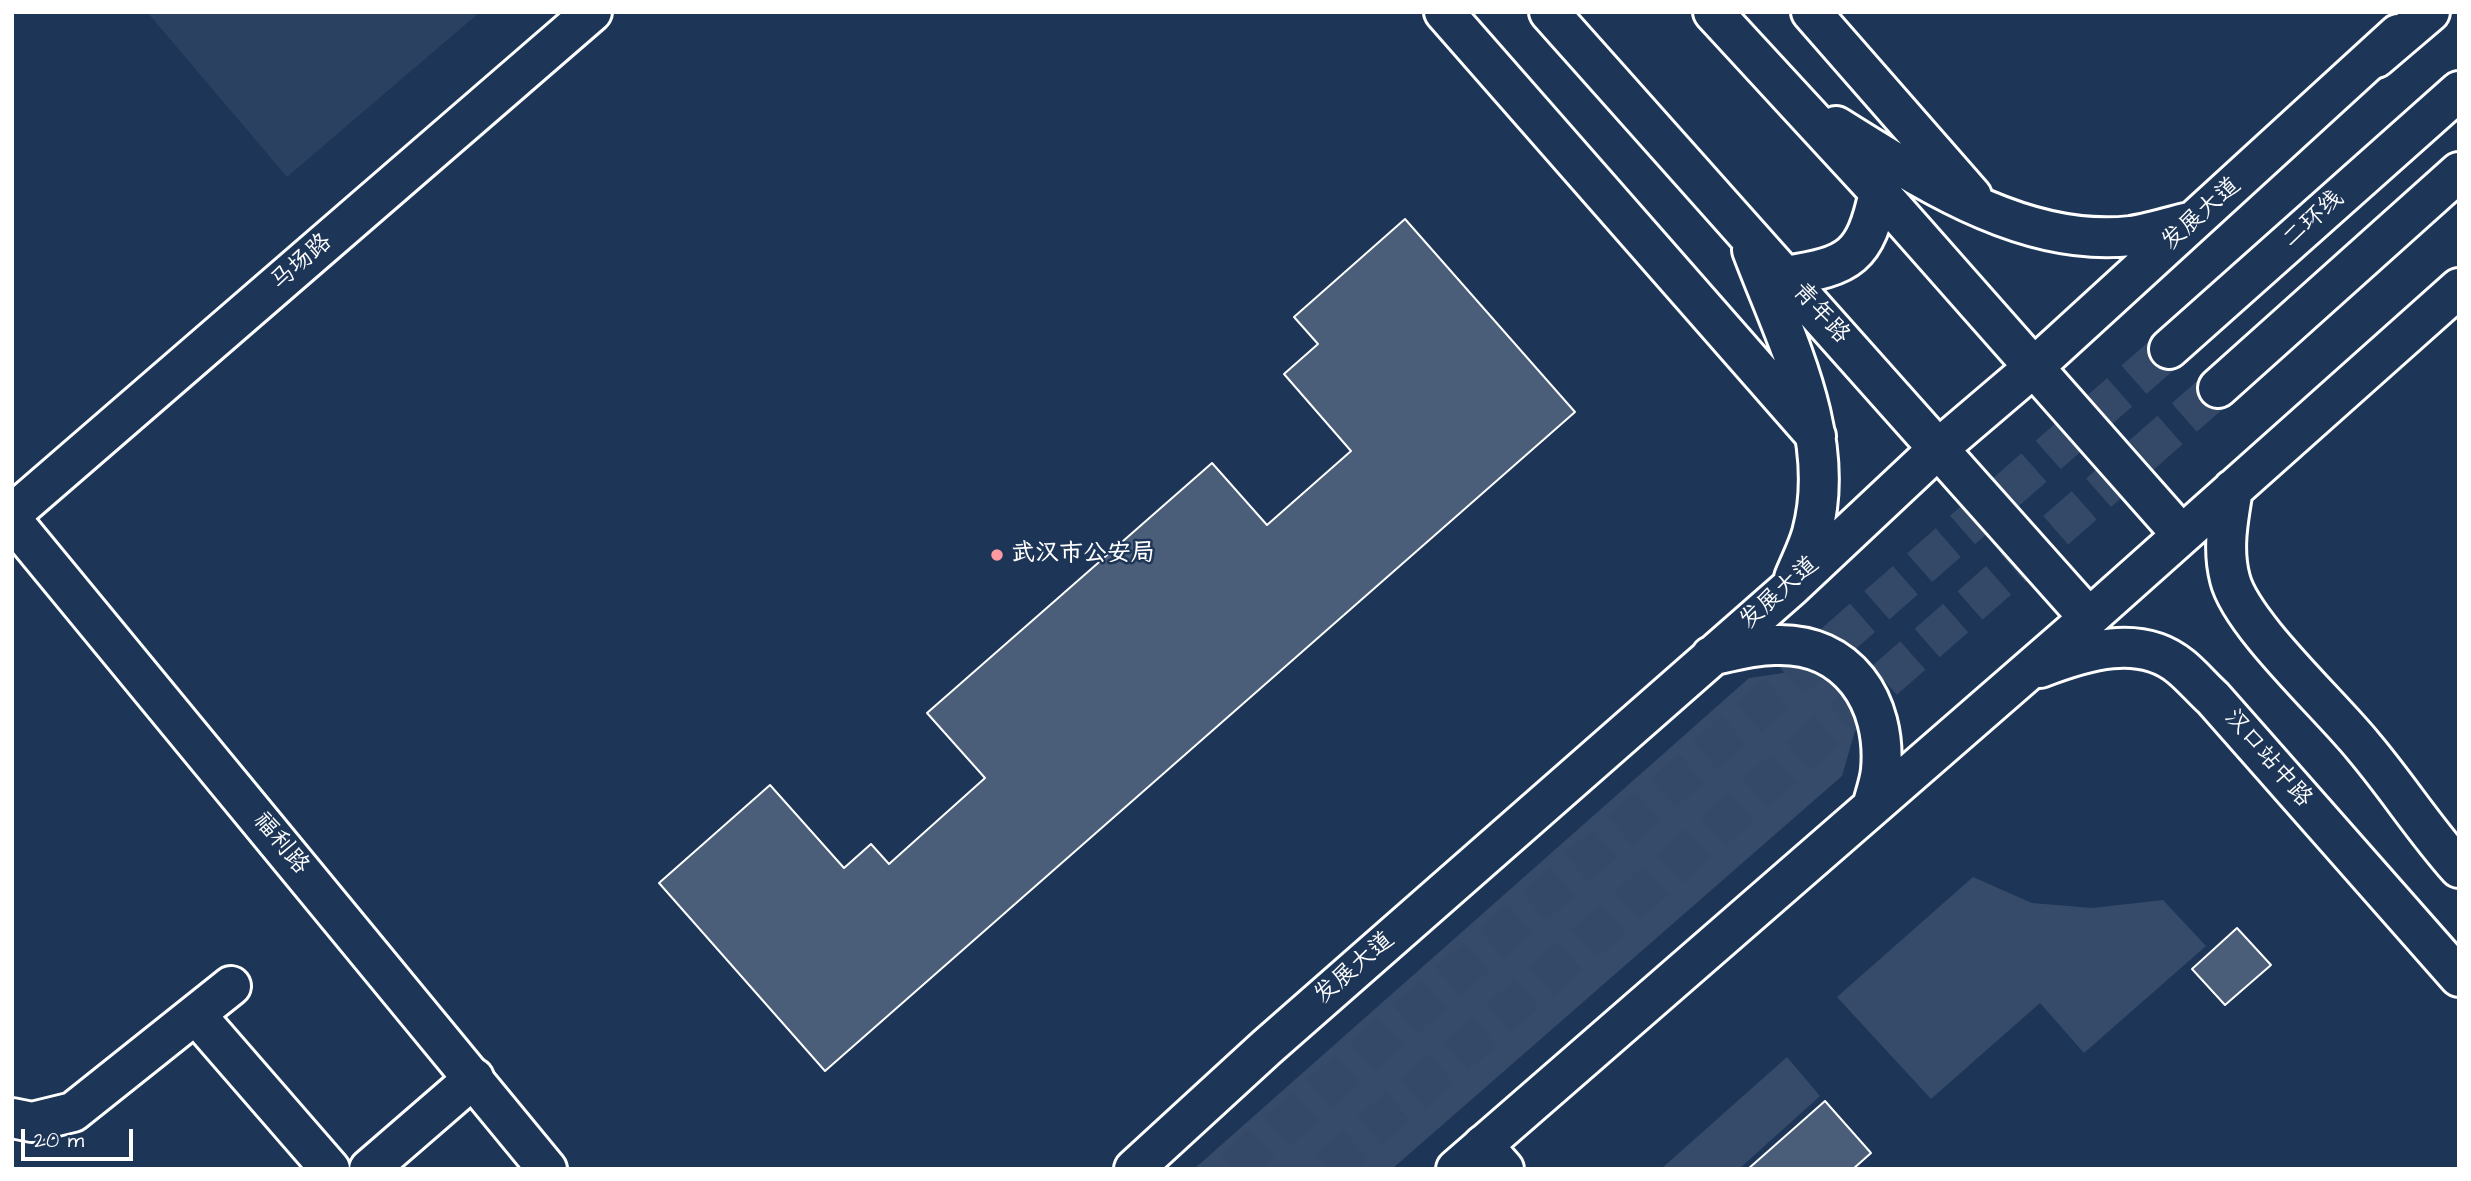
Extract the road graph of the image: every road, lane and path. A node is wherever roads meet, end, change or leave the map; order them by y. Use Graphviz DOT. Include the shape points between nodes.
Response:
graph roads {
  1 [pos="592,12"];
  2 [pos="1444,12"];
  3 [pos="1549,12"];
  4 [pos="1713,12"];
  5 [pos="1811,12"];
  6 [pos="2419,12"];
  7 [pos="2430,12"];
  8 [pos="2376,58"];
  9 [pos="2459,91"];
  10 [pos="1790,97"];
  11 [pos="2459,172"];
  12 [pos="1880,191"];
  13 [pos="1980,206"];
  14 [pos="2195,220"];
  15 [pos="1746,232"];
  16 [pos="1786,276"];
  17 [pos="2459,288"];
  18 [pos="2169,349"];
  19 [pos="2034,367"];
  20 [pos="2218,388"];
  21 [pos="1816,436"];
  22 [pos="1939,447"];
  23 [pos="2233,489"];
  24 [pos="12,514"];
  25 [pos="12,520"];
  26 [pos="2182,535"];
  27 [pos="1791,587"];
  28 [pos="2089,618"];
  29 [pos="1709,657"];
  30 [pos="2025,674"];
  31 [pos="1872,807"];
  32 [pos="2459,869"];
  33 [pos="2459,977"];
  34 [pos="231,986"];
  35 [pos="197,1016"];
  36 [pos="474,1078"];
  37 [pos="12,1118"];
  38 [pos="1481,1161"];
  39 [pos="330,1169"];
  40 [pos="369,1169"];
  41 [pos="547,1169"];
  42 [pos="1135,1169"];
  1 -- 24 [label="main road, 马场路"];
  2 -- 21 [label="main road"];
  3 -- 15 [label="main road, 青年路"];
  4 -- 10 [label="main road"];
  5 -- 13 [label="main road"];
  6 -- 8 [label="main road, 发展大道"];
  7 -- 8 [label="main road"];
  8 -- 14 [label="main road, 发展大道"];
  9 -- 18 [label="main road, 二环线"];
  10 -- 12 [label="main road"];
  10 -- 13 [label="main road" via="1924,180"];
  11 -- 20 [label="main road"];
  12 -- 16 [label="main road" via="1872,228 1845,261"];
  12 -- 19 [label="main road"];
  13 -- 14 [label="main road" via="2041,229 2082,236 2131,236"];
  14 -- 19 [label="main road, 发展大道"];
  15 -- 16 [label="main road, 青年路"];
  15 -- 21 [label="main road" via="1805,392"];
  16 -- 22 [label="main road, 青年路"];
  17 -- 23 [label="main road"];
  19 -- 22 [label="main road, 发展大道"];
  19 -- 26 [label="main road"];
  21 -- 27 [label="main road" via="1818,483 1812,532"];
  22 -- 27 [label="main road, 发展大道"];
  22 -- 28 [label="main road, 青年路"];
  23 -- 26 [label="main road"];
  23 -- 32 [label="main road" via="2225,542 2230,581 2243,608 2364,746"];
  25 -- 36 [label="main road, 福利路"];
  26 -- 28 [label="main road"];
  27 -- 29 [label="main road, 发展大道"];
  28 -- 30 [label="main road"];
  29 -- 31 [label="main road" via="1743,648 1808,648 1833,658 1858,678 1874,707 1880,739 1881,771"];
  29 -- 42 [label="main road, 发展大道"];
  30 -- 31 [label="main road"];
  30 -- 33 [label="main road, 汉口站中路" via="2070,656 2113,647 2149,651 2180,665"];
  31 -- 38 [label="main road"];
  34 -- 35 [label="main road"];
  35 -- 37 [label="main road" via="73,1112 32,1122"];
  35 -- 39 [label="main road"];
  36 -- 40 [label="main road"];
  36 -- 41 [label="main road, 福利路"];
}
